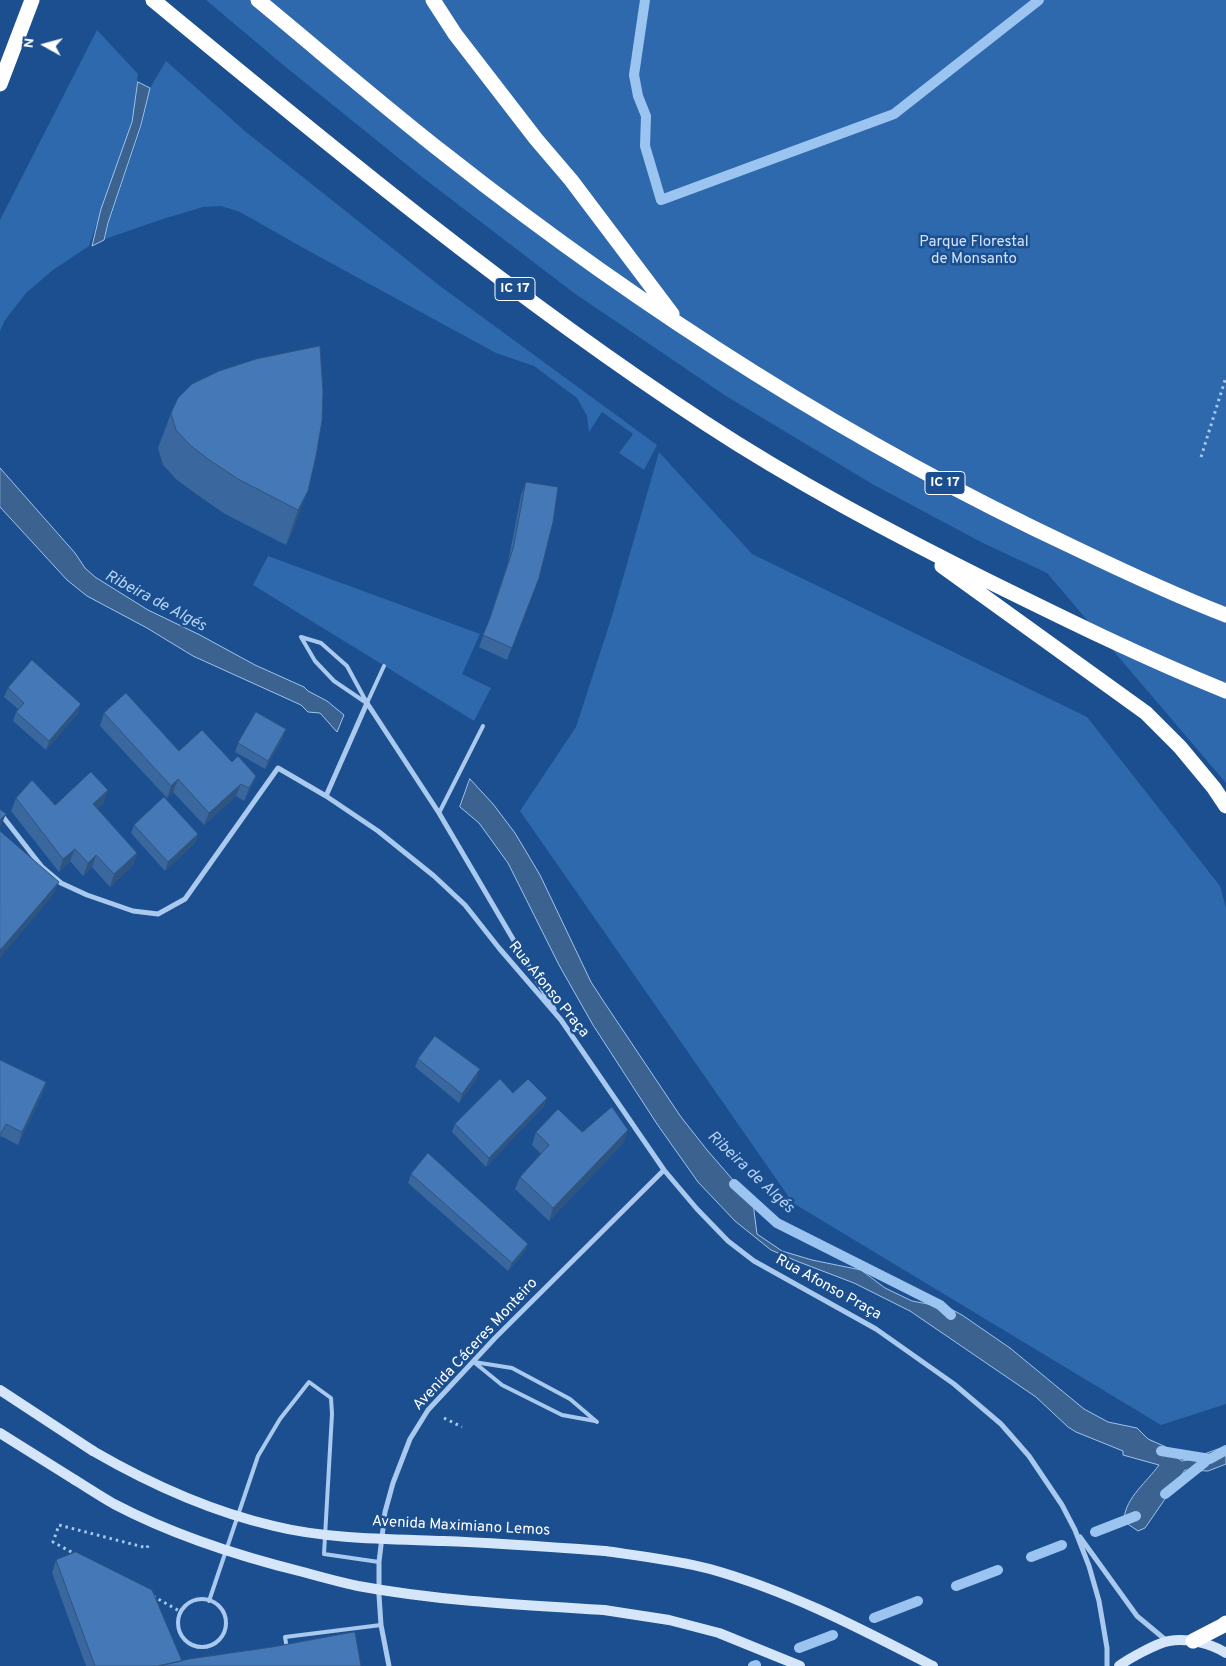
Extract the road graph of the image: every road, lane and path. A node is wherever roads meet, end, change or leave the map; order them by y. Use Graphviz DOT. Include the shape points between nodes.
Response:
graph roads {
  1 [pos="32,0"];
  2 [pos="153,0"];
  3 [pos="258,0"];
  4 [pos="433,0"];
  5 [pos="0,84"];
  6 [pos="679,323"];
  7 [pos="1226,377"];
  8 [pos="1201,457"];
  9 [pos="904,539"];
  10 [pos="1226,615"];
  11 [pos="384,666"];
  12 [pos="1226,691"];
  13 [pos="367,703"];
  14 [pos="483,726"];
  15 [pos="326,796"];
  16 [pos="1226,806"];
  17 [pos="0,813"];
  18 [pos="439,813"];
  19 [pos="561,1020"];
  20 [pos="664,1170"];
  21 [pos="474,1362"];
  22 [pos="0,1390"];
  23 [pos="0,1434"];
  24 [pos="158,1524"];
  25 [pos="1075,1530"];
  26 [pos="79,1556"];
  27 [pos="380,1562"];
  28 [pos="147,1593"];
  29 [pos="209,1601"];
  30 [pos="181,1612"];
  31 [pos="1226,1623"];
  32 [pos="381,1625"];
  33 [pos="1168,1641"];
  34 [pos="1194,1641"];
  35 [pos="1226,1653"];
  36 [pos="288,1655"];
  37 [pos="389,1666"];
  38 [pos="800,1666"];
  39 [pos="933,1666"];
  40 [pos="1107,1666"];
  41 [pos="1119,1666"];
  1 -- 5 [label="highway"];
  2 -- 9 [label="highway, IC 17" via="391,194 594,346 748,450"];
  3 -- 6 [label="highway, IC 17" via="446,155 577,253"];
  4 -- 6 [label="highway" via="461,42"];
  6 -- 10 [label="highway, IC 17" via="784,391 932,477 1042,533"];
  7 -- 8 [label="path"];
  9 -- 12 [label="highway, IC 17" via="1091,632"];
  9 -- 16 [label="highway" via="1146,713 1180,747"];
  11 -- 13 [label="lane"];
  13 -- 13 [label="lane" via="334,681 315,661 301,637 321,642 347,666"];
  13 -- 15 [label="street"];
  13 -- 18 [label="street"];
  14 -- 18 [label="lane"];
  15 -- 17 [label="street, Rua Afonso Praça" via="278,768 185,899 158,914 133,911 61,883 42,868"];
  15 -- 19 [label="street, Rua Afonso Praça" via="378,831 465,905"];
  18 -- 19 [label="street"];
  19 -- 20 [label="street, Rua Afonso Praça"];
  20 -- 21 [label="street, Avenida Cáceres Monteiro"];
  20 -- 25 [label="street, Rua Afonso Praça" via="728,1241 754,1261 876,1329 954,1384 1001,1424 1029,1456"];
  21 -- 21 [label="lane" via="502,1385 562,1415 597,1422 570,1398 512,1368"];
  21 -- 27 [label="street, Avenida Cáceres Monteiro" via="428,1410 410,1439 385,1512"];
  22 -- 39 [label="street, Avenida Maximiano Lemos, bridge" via="131,1473 208,1507 275,1527 360,1537 605,1551 664,1559 761,1585 812,1606"];
  23 -- 24 [label="street, bridge" via="114,1504"];
  24 -- 26 [label="path" via="147,1548 59,1525 53,1542"];
  24 -- 38 [label="street, bridge" via="266,1563 358,1586 455,1599 604,1610 670,1620 719,1634"];
  25 -- 33 [label="street, Rua Afonso Praça" via="1137,1616"];
  25 -- 40 [label="street, Rua Afonso Praça" via="1100,1600"];
  27 -- 29 [label="lane" via="324,1554 331,1398 310,1382 280,1420 258,1456"];
  27 -- 32 [label="street, Avenida Cáceres Monteiro"];
  28 -- 30 [label="path"];
  29 -- 30 [label="lane" via="194,1601"];
  29 -- 30 [label="lane" via="221,1608 227,1621 226,1632 212,1646 200,1648 187,1643 178,1626"];
  31 -- 34 [label="highway"];
  32 -- 36 [label="lane" via="285,1637"];
  32 -- 37 [label="street, Avenida Cáceres Monteiro"];
  33 -- 34 [label="street"];
  33 -- 41 [label="street"];
  34 -- 35 [label="street"];
}
